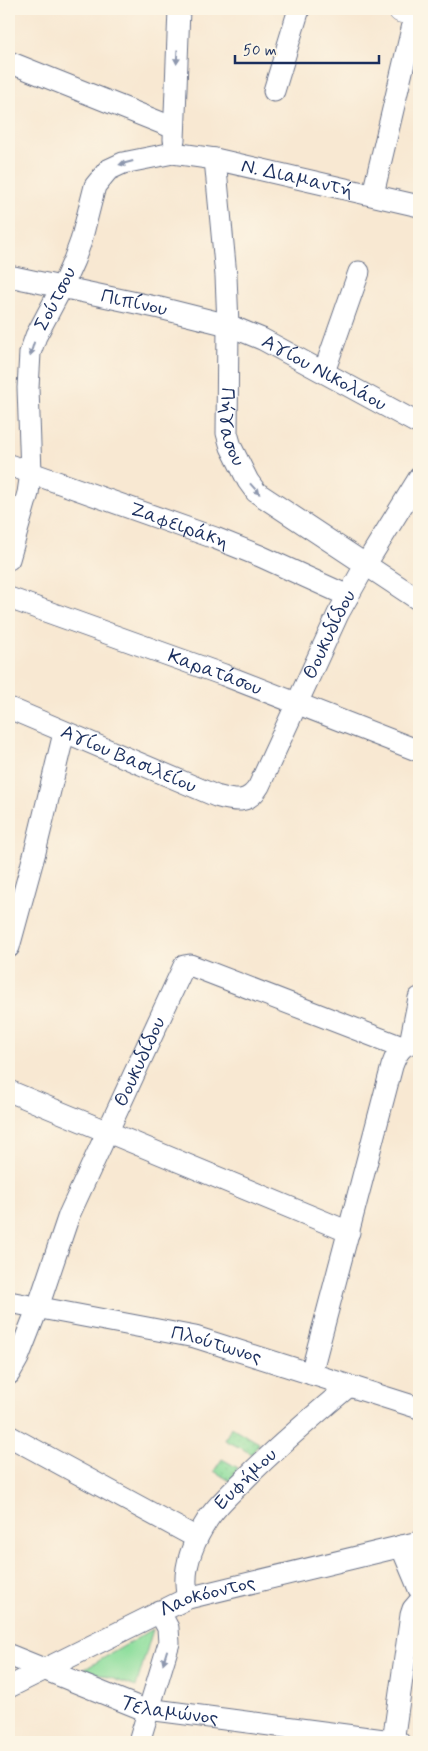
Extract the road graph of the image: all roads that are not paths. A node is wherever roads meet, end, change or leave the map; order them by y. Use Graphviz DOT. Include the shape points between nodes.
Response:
graph roads {
  1 [pos="180,9"];
  2 [pos="299,9"];
  3 [pos="412,11"];
  4 [pos="9,62"];
  5 [pos="274,91"];
  6 [pos="174,128"];
  7 [pos="173,153"];
  8 [pos="215,159"];
  9 [pos="373,194"];
  10 [pos="419,206"];
  11 [pos="359,272"];
  12 [pos="9,276"];
  13 [pos="62,287"];
  14 [pos="228,325"];
  15 [pos="324,372"];
  16 [pos="419,424"];
  17 [pos="9,465"];
  18 [pos="31,473"];
  19 [pos="419,478"];
  20 [pos="10,548"];
  21 [pos="366,564"];
  22 [pos="348,596"];
  23 [pos="9,598"];
  24 [pos="419,600"];
  25 [pos="296,703"];
  26 [pos="9,708"];
  27 [pos="64,733"];
  28 [pos="419,751"];
  29 [pos="251,797"];
  30 [pos="9,947"];
  31 [pos="419,998"];
  32 [pos="410,1044"];
  33 [pos="9,1091"];
  34 [pos="108,1132"];
  35 [pos="348,1232"];
  36 [pos="9,1302"];
  37 [pos="38,1307"];
  38 [pos="9,1374"];
  39 [pos="311,1374"];
  40 [pos="349,1386"];
  41 [pos="419,1408"];
  42 [pos="9,1436"];
  43 [pos="197,1538"];
  44 [pos="410,1544"];
  45 [pos="419,1589"];
  46 [pos="188,1598"];
  47 [pos="419,1602"];
  48 [pos="159,1611"];
  49 [pos="9,1654"];
  50 [pos="46,1670"];
  51 [pos="9,1687"];
  52 [pos="150,1709"];
  53 [pos="138,1742"];
  54 [pos="395,1742"];
  1 -- 6 [label="street, one-way"];
  2 -- 5 [label="street"];
  3 -- 9 [label="street"];
  4 -- 6 [label="street"];
  6 -- 7 [label="street"];
  7 -- 8 [label="street, Ν. Διαμαντή"];
  7 -- 13 [label="street, Σούτσου, one-way" via="123,163 99,179 81,241"];
  8 -- 9 [label="street, Ν. Διαμαντή"];
  8 -- 14 [label="street, Πήγασου"];
  9 -- 10 [label="street, Ν. Διαμαντή"];
  11 -- 15 [label="street"];
  12 -- 13 [label="street, Πιπίνου"];
  13 -- 14 [label="street, Πιπίνου"];
  13 -- 18 [label="street, Σούτσου, one-way" via="30,353"];
  14 -- 15 [label="street, Αγίου Νικολάου"];
  14 -- 21 [label="street, Πήγασου, one-way" via="227,433 248,481 256,492"];
  15 -- 16 [label="street, Αγίου Νικολάου"];
  17 -- 18 [label="street, Ζαφειράκη"];
  18 -- 20 [label="street, Σούτσου" via="28,493"];
  18 -- 22 [label="street, Ζαφειράκη" via="222,540"];
  19 -- 21 [label="street, Θουκυδίδου"];
  21 -- 22 [label="street, Θουκυδίδου"];
  21 -- 24 [label="street, Πήγασου"];
  22 -- 25 [label="street, Θουκυδίδου"];
  23 -- 25 [label="street, Καρατάσου"];
  25 -- 28 [label="street, Καρατάσου"];
  25 -- 29 [label="street, Θουκυδίδου"];
  26 -- 27 [label="street, Αγίου Βασιλείου"];
  27 -- 29 [label="street, Αγίου Βασιλείου" via="216,796 236,801"];
  27 -- 30 [label="street"];
  31 -- 32 [label="street"];
  32 -- 34 [label="street, Θουκυδίδου" via="190,965 184,966"];
  32 -- 35 [label="street" via="395,1058 392,1066"];
  33 -- 34 [label="street"];
  34 -- 35 [label="street"];
  34 -- 37 [label="street, Θουκυδίδου" via="63,1229"];
  35 -- 39 [label="street"];
  36 -- 37 [label="street, Πλούτωνος"];
  37 -- 38 [label="street, Θουκυδίδου"];
  37 -- 39 [label="street, Πλούτωνος" via="195,1337"];
  39 -- 40 [label="street, Πλούτωνος"];
  40 -- 41 [label="street, Πλούτωνος"];
  40 -- 43 [label="street, Ευφήμου" via="227,1496"];
  42 -- 43 [label="street"];
  43 -- 46 [label="street, Ευφήμου" via="186,1571"];
  44 -- 45 [label="street"];
  44 -- 46 [label="street, Λαοκόοντος"];
  46 -- 48 [label="street, Λαοκόοντος"];
  47 -- 54 [label="street" via="411,1615"];
  48 -- 50 [label="street, Λαοκόοντος"];
  48 -- 52 [label="street, one-way" via="168,1628 169,1643"];
  49 -- 50 [label="street, Τελαμώνος"];
  50 -- 51 [label="street, Λαοκόοντος"];
  50 -- 52 [label="street, Τελαμώνος" via="140,1708"];
  52 -- 53 [label="street"];
  52 -- 54 [label="street, Τελαμώνος"];
}
